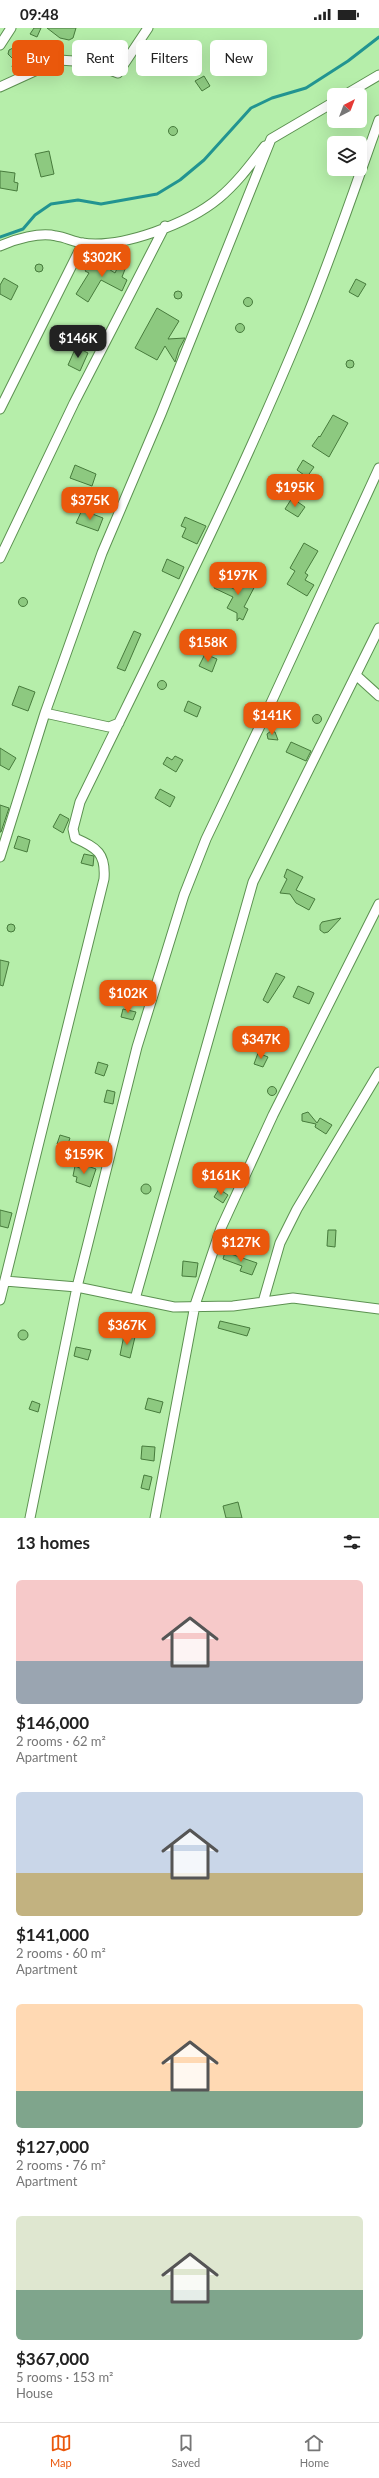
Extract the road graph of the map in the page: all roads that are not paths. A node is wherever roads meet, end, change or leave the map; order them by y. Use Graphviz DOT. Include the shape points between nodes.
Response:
graph roads {
  1 [pos="11,28"];
  2 [pos="148,28"];
  3 [pos="0,45"];
  4 [pos="379,75"];
  5 [pos="0,87"];
  6 [pos="357,88"];
  7 [pos="327,106"];
  8 [pos="379,120"];
  9 [pos="271,138"];
  10 [pos="165,226"];
  11 [pos="83,243"];
  12 [pos="0,246"];
  13 [pos="0,409"];
  14 [pos="379,468"];
  15 [pos="0,558"];
  16 [pos="379,628"];
  17 [pos="357,676"];
  18 [pos="379,696"];
  19 [pos="45,713"];
  20 [pos="119,723"];
  21 [pos="0,858"];
  22 [pos="379,904"];
  23 [pos="379,1072"];
  24 [pos="5,1281"];
  25 [pos="78,1288"];
  26 [pos="135,1299"];
  27 [pos="0,1300"];
  28 [pos="263,1302"];
  29 [pos="195,1306"];
  30 [pos="379,1309"];
  31 [pos="30,1518"];
  32 [pos="155,1518"];
  1 -- 3 [label="street"];
  2 -- 5 [label="street" via="118,73 89,62 59,60"];
  4 -- 6 [label="street"];
  7 -- 9 [label="street"];
  8 -- 20 [label="street" via="302,328 274,394 228,500"];
  9 -- 10 [label="street" via="238,180 218,199 195,214"];
  9 -- 19 [label="street" via="102,553"];
  10 -- 11 [label="street" via="126,241"];
  10 -- 15 [label="street" via="74,403"];
  11 -- 12 [label="street" via="54,235 26,237"];
  11 -- 13 [label="street"];
  14 -- 25 [label="street" via="206,838 184,895 136,1047"];
  16 -- 17 [label="street"];
  17 -- 18 [label="street"];
  17 -- 26 [label="street" via="253,882"];
  19 -- 20 [label="street" via="109,727"];
  19 -- 21 [label="street"];
  20 -- 24 [label="street" via="80,802 73,829 75,838 92,845 101,854 105,865 104,879"];
  22 -- 29 [label="street" via="272,1115 221,1228"];
  23 -- 28 [label="street" via="297,1209 280,1243"];
  24 -- 25 [label="street"];
  24 -- 27 [label="street"];
  25 -- 26 [label="street"];
  25 -- 31 [label="street"];
  26 -- 29 [label="street" via="174,1307"];
  28 -- 29 [label="street" via="233,1306"];
  28 -- 30 [label="street" via="294,1298"];
  29 -- 32 [label="street"];
}
